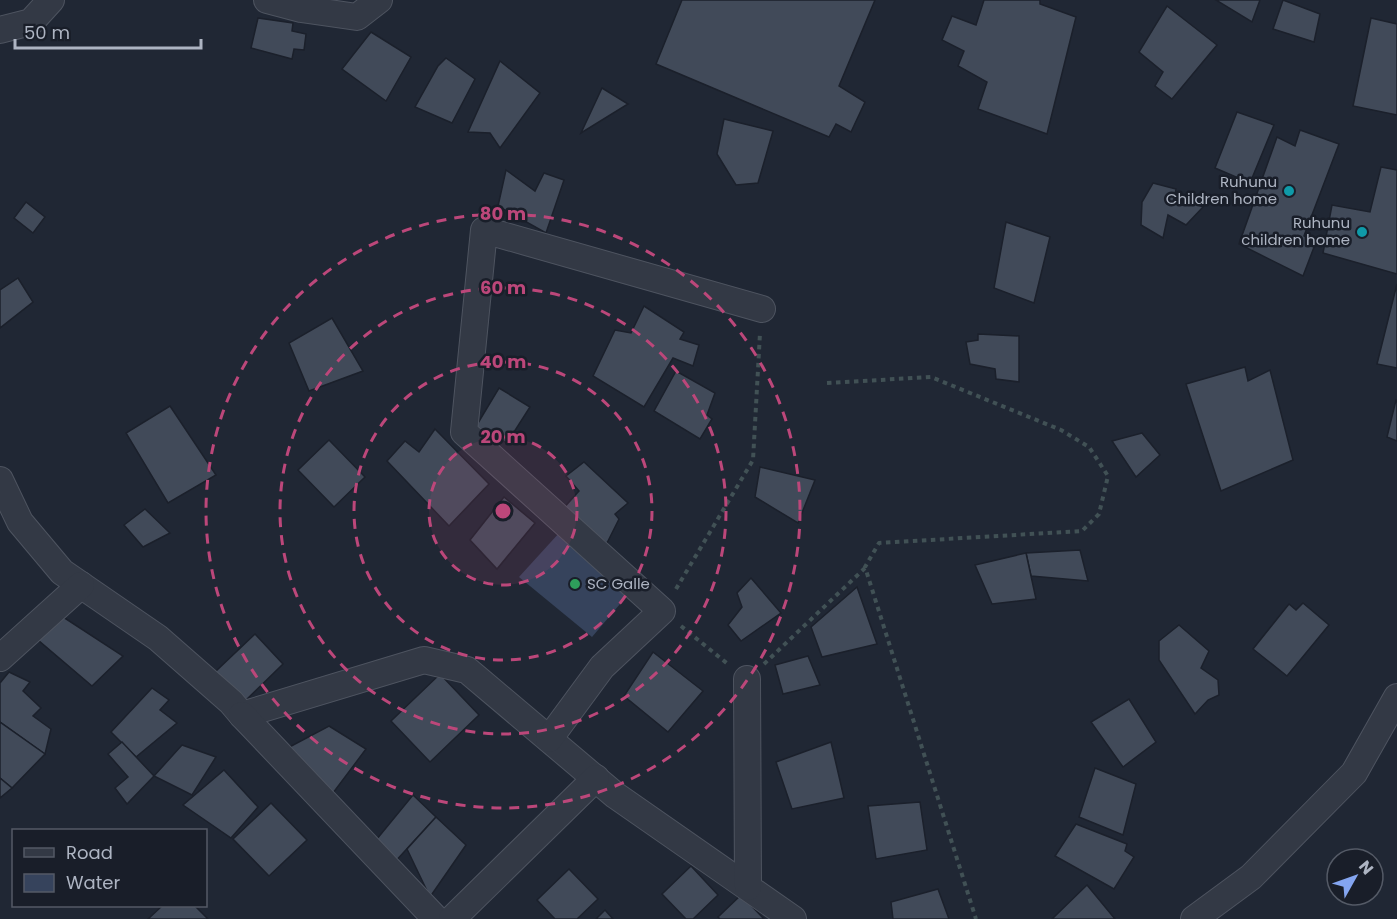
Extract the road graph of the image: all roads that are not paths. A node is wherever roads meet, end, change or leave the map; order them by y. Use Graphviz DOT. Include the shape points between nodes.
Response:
graph roads {
  1 [pos="51,0"];
  2 [pos="267,0"];
  3 [pos="379,0"];
  4 [pos="0,30"];
  5 [pos="762,309"];
  6 [pos="0,480"];
  7 [pos="81,585"];
  8 [pos="0,658"];
  9 [pos="747,679"];
  10 [pos="1397,698"];
  11 [pos="242,715"];
  12 [pos="549,739"];
  13 [pos="596,778"];
  14 [pos="748,887"];
  15 [pos="436,919"];
  16 [pos="452,919"];
  17 [pos="792,919"];
  18 [pos="1194,919"];
  1 -- 4 [label="street" via="31,22"];
  2 -- 3 [label="street" via="357,17"];
  5 -- 12 [label="street" via="484,230 464,432 662,611 602,667"];
  6 -- 7 [label="street" via="20,522 62,572"];
  7 -- 8 [label="street"];
  7 -- 11 [label="street" via="158,638"];
  9 -- 14 [label="street"];
  10 -- 18 [label="street" via="1354,773 1251,877"];
  11 -- 12 [label="street" via="424,660 467,670"];
  11 -- 15 [label="street"];
  12 -- 13 [label="street"];
  13 -- 14 [label="street"];
  13 -- 16 [label="street"];
  14 -- 17 [label="street"];
}
